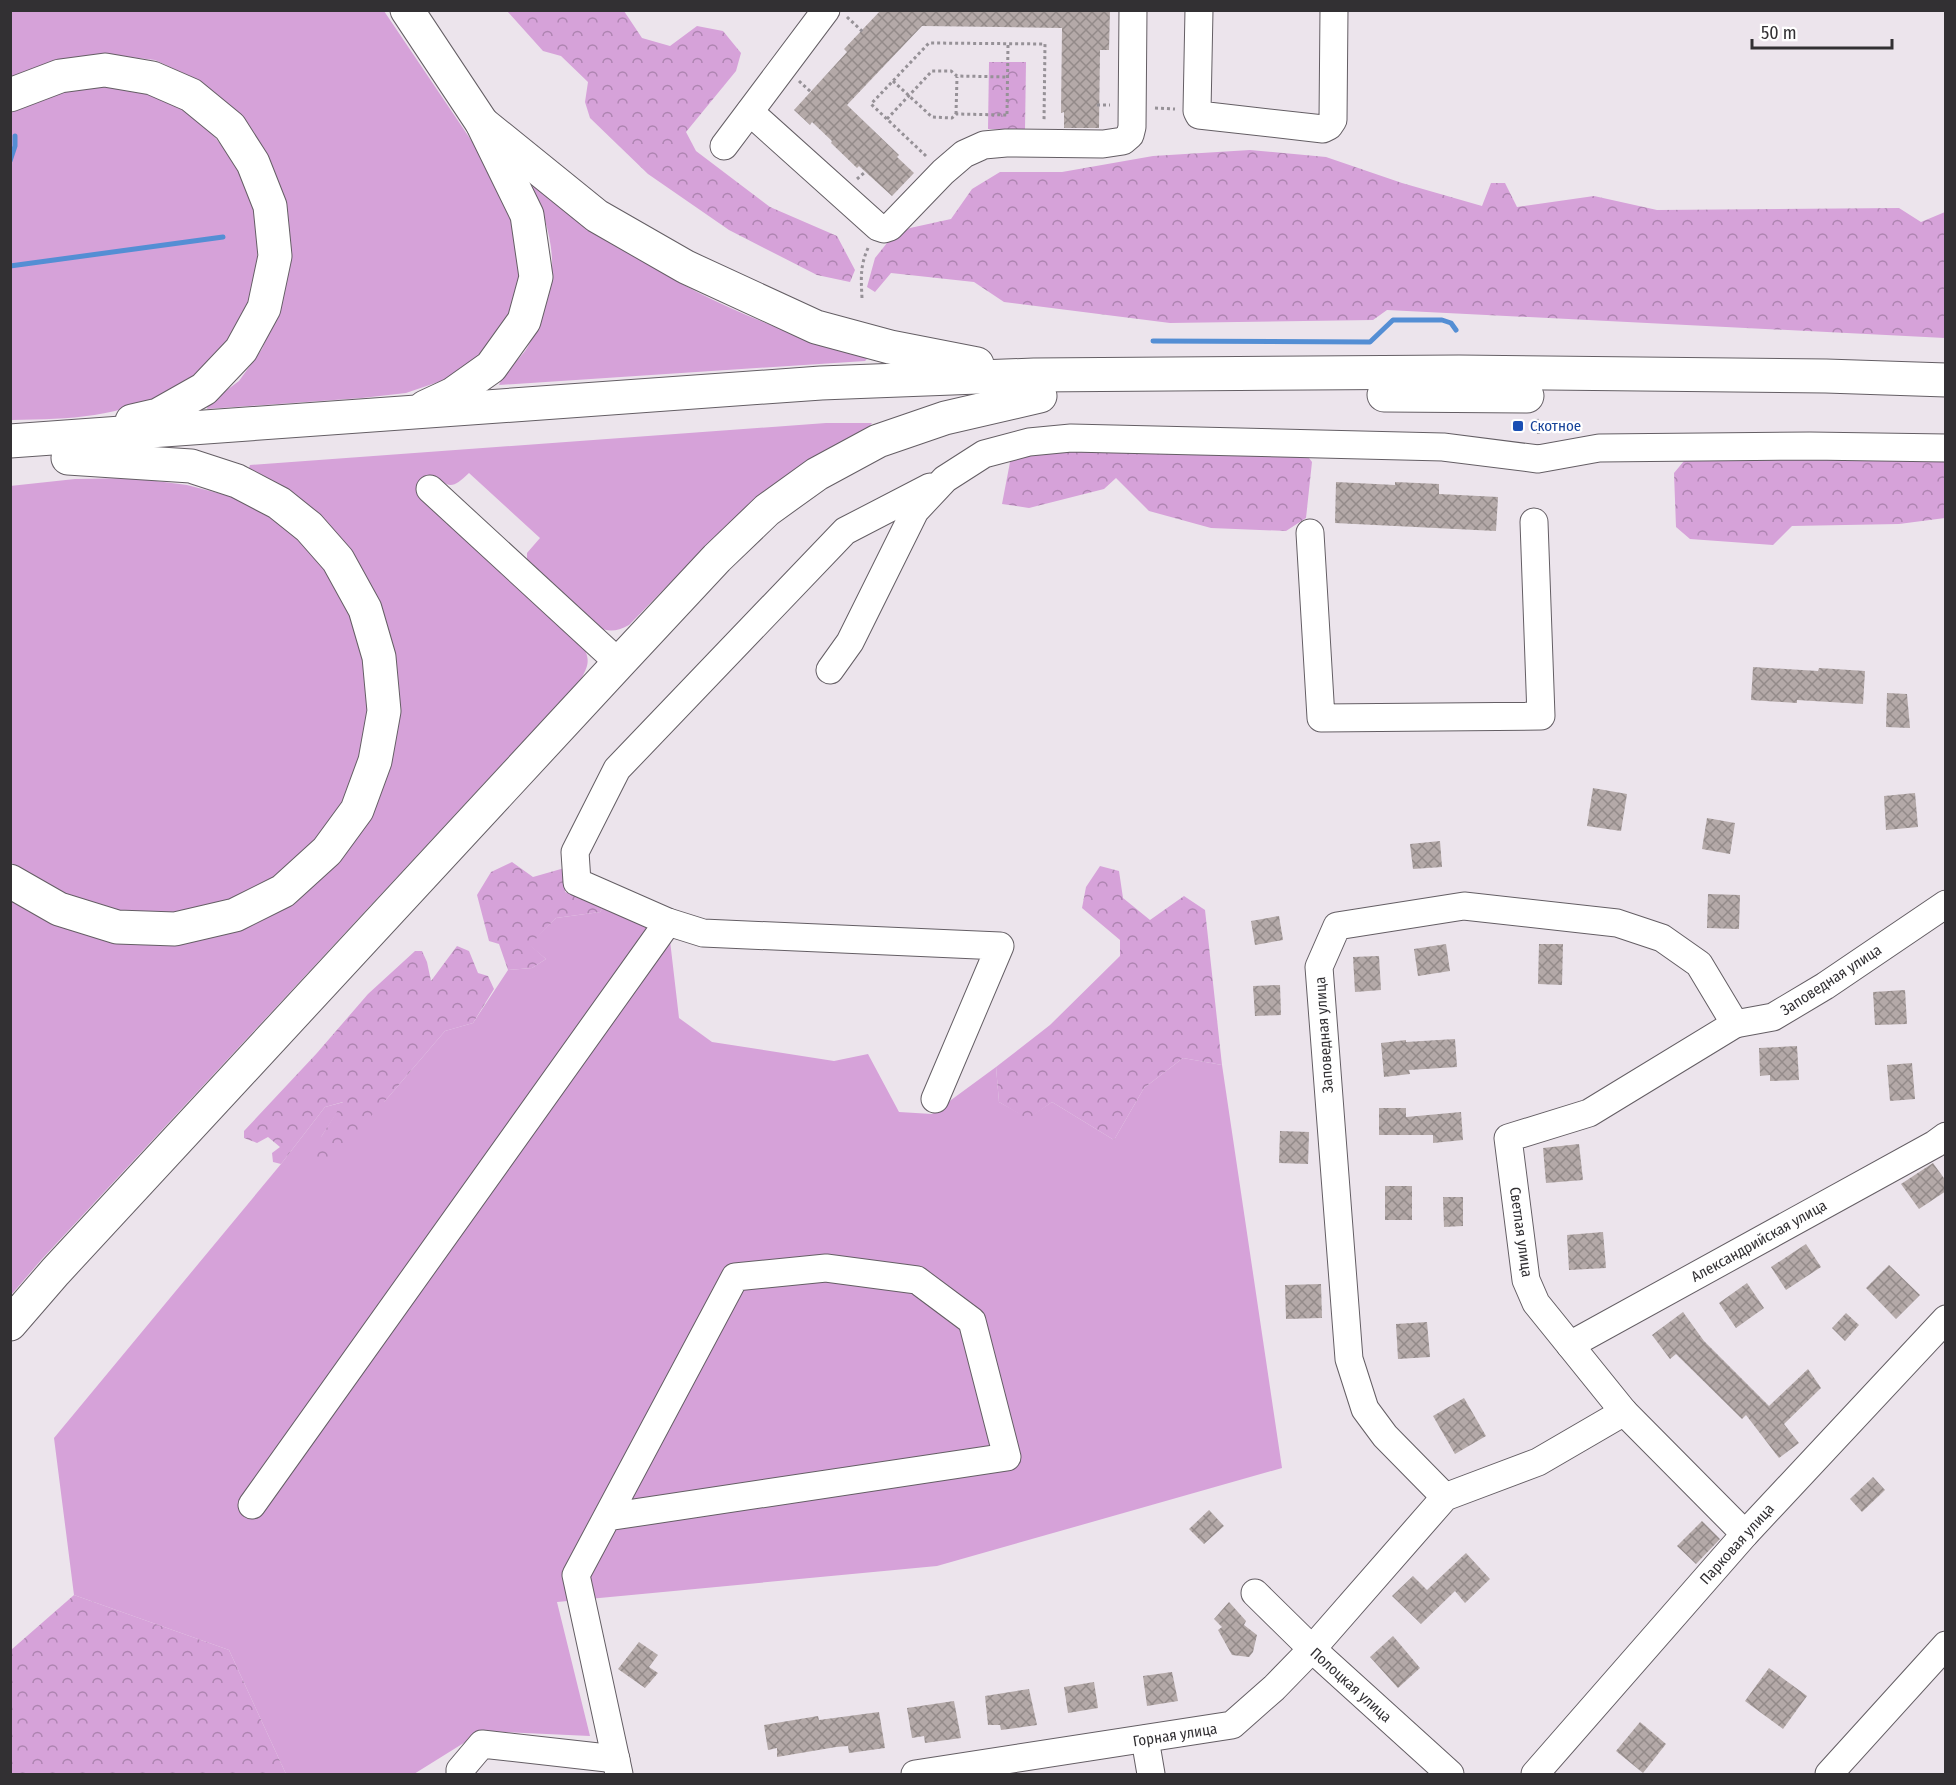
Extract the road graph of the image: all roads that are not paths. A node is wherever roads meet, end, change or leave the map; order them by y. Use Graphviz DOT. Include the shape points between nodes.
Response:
graph roads {
  1 [pos="407,10"];
  2 [pos="826,10"];
  3 [pos="1133,10"];
  4 [pos="1199,10"];
  5 [pos="1334,10"];
  6 [pos="10,95"];
  7 [pos="750,112"];
  8 [pos="482,123"];
  9 [pos="724,146"];
  10 [pos="1946,380"];
  11 [pos="1037,385"];
  12 [pos="1946,398"];
  13 [pos="412,412"];
  14 [pos="10,441"];
  15 [pos="67,448"];
  16 [pos="1946,448"];
  17 [pos="10,462"];
  18 [pos="945,479"];
  19 [pos="430,489"];
  20 [pos="1534,522"];
  21 [pos="1310,533"];
  22 [pos="619,663"];
  23 [pos="830,670"];
  24 [pos="10,880"];
  25 [pos="1946,904"];
  26 [pos="668,922"];
  27 [pos="1735,1024"];
  28 [pos="935,1099"];
  29 [pos="1942,1146"];
  30 [pos="1946,1319"];
  31 [pos="10,1324"];
  32 [pos="1570,1345"];
  33 [pos="1624,1412"];
  34 [pos="1445,1497"];
  35 [pos="252,1505"];
  36 [pos="607,1517"];
  37 [pos="1745,1534"];
  38 [pos="1255,1593"];
  39 [pos="1945,1645"];
  40 [pos="1312,1649"];
  41 [pos="1145,1739"];
  42 [pos="617,1767"];
  43 [pos="460,1774"];
  44 [pos="915,1774"];
  45 [pos="1151,1774"];
  46 [pos="1449,1774"];
  47 [pos="1535,1774"];
  48 [pos="1828,1774"];
  1 -- 8 [label="main road"];
  2 -- 7 [label="street"];
  3 -- 7 [label="street" via="1130,135 1123,141 1103,144 984,145 964,154 884,229"];
  4 -- 5 [label="street" via="1199,115 1323,129 1333,120"];
  6 -- 15 [label="main road" via="60,75 105,70 152,78 191,94 230,127 254,163 270,206 274,256 264,308 241,350 204,389 158,415"];
  7 -- 9 [label="street"];
  8 -- 11 [label="main road" via="597,216 686,267 816,327"];
  8 -- 13 [label="main road" via="527,215 536,277 524,321 491,367 453,394"];
  10 -- 11 [label="main road" via="1459,372"];
  11 -- 12 [label="main road" via="1459,395"];
  11 -- 13 [label="main road" via="821,383"];
  11 -- 15 [label="main road" via="799,405"];
  11 -- 22 [label="main road" via="878,441 817,474 767,510"];
  13 -- 15 [label="main road"];
  14 -- 15 [label="main road"];
  15 -- 17 [label="main road"];
  15 -- 24 [label="main road" via="191,466 237,481 279,503 309,527 338,560 365,609 379,657 384,711 375,760 357,810 327,851 283,891 236,915 175,929 117,927 59,909"];
  16 -- 18 [label="street" via="1599,448 1538,459 1443,447 1071,438 1029,442 984,454"];
  18 -- 23 [label="street" via="915,511 850,642"];
  18 -- 26 [label="street" via="845,531 617,769 575,852 577,882"];
  19 -- 22 [label="street"];
  20 -- 21 [label="street" via="1541,716 1321,718"];
  22 -- 31 [label="main road"];
  25 -- 27 [label="street, Заповедная улица" via="1773,1017"];
  26 -- 28 [label="street" via="703,933 1000,946"];
  26 -- 35 [label="street"];
  27 -- 32 [label="street, Светлая улица" via="1589,1113 1508,1138 1526,1280 1536,1303"];
  27 -- 34 [label="street, Заповедная улица" via="1699,964 1662,938 1617,923 1464,906 1337,926 1319,967 1349,1359 1365,1409 1385,1436"];
  29 -- 32 [label="street, Александрийская улица"];
  30 -- 37 [label="street, Парковая улица"];
  32 -- 33 [label="street, Светлая улица"];
  33 -- 34 [label="street" via="1538,1462"];
  33 -- 37 [label="street, Светлая улица"];
  34 -- 40 [label="street, Горная улица"];
  36 -- 36 [label="street" via="1007,1457 972,1321 916,1280 826,1268 735,1277"];
  36 -- 42 [label="street" via="576,1575"];
  37 -- 47 [label="street, Парковая улица"];
  38 -- 40 [label="street, Полоцкая улица"];
  39 -- 48 [label="street"];
  40 -- 41 [label="street, Горная улица" via="1232,1725"];
  40 -- 46 [label="street, Полоцкая улица"];
  41 -- 44 [label="street, Горная улица"];
  41 -- 45 [label="street"];
  42 -- 43 [label="street" via="482,1744 459,1770"];
}
